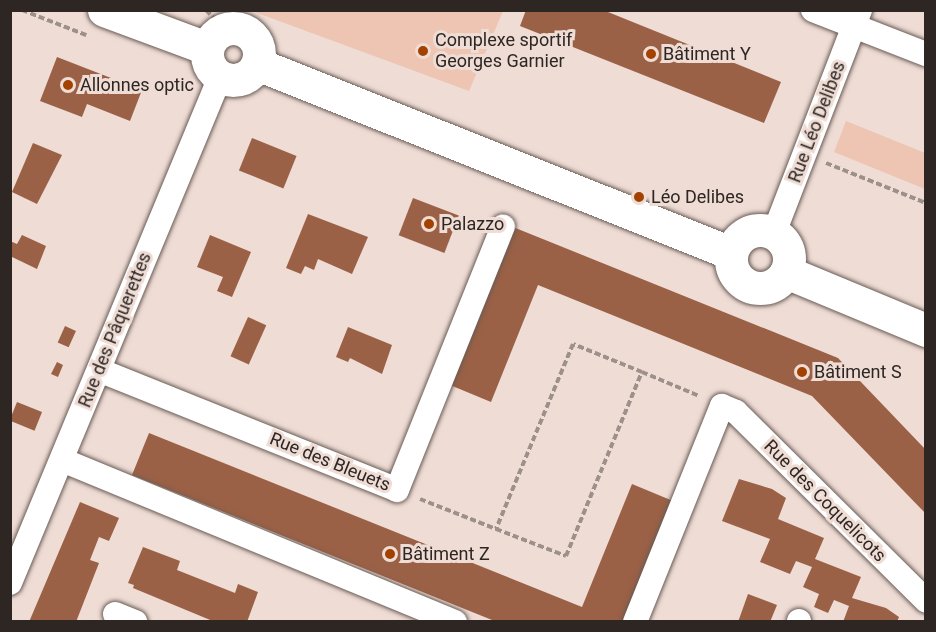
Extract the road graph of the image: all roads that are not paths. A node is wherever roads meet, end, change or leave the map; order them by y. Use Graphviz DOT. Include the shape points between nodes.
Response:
graph roads {
  1 [pos="104,10"];
  2 [pos="813,10"];
  3 [pos="857,19"];
  4 [pos="926,54"];
  5 [pos="214,62"];
  6 [pos="257,64"];
  7 [pos="503,225"];
  8 [pos="774,233"];
  9 [pos="731,253"];
  10 [pos="786,272"];
  11 [pos="926,330"];
  12 [pos="99,369"];
  13 [pos="62,460"];
  14 [pos="18,543"];
  15 [pos="10,583"];
  16 [pos="926,601"];
  17 [pos="455,621"];
  18 [pos="635,621"];
  1 -- 5 [label="street"];
  2 -- 3 [label="street"];
  3 -- 4 [label="street"];
  3 -- 8 [label="street, Rue Léo Delibes"];
  5 -- 6 [label="street" via="242,79"];
  5 -- 6 [label="street" via="220,30 243,29 257,42"];
  5 -- 12 [label="street, Rue des Pâquerettes"];
  6 -- 9 [label="street"];
  7 -- 12 [label="street, Rue des Bleuets" via="397,490"];
  8 -- 9 [label="street" via="750,232 736,243"];
  8 -- 10 [label="street" via="789,255"];
  9 -- 10 [label="street" via="734,272 748,286 768,287"];
  10 -- 11 [label="street"];
  12 -- 13 [label="street, Rue des Pâquerettes"];
  13 -- 14 [label="street, Rue des Pâquerettes"];
  13 -- 17 [label="street"];
  14 -- 15 [label="street, Rue des Pâquerettes"];
  16 -- 18 [label="street, Rue des Coquelicots" via="736,412 722,406"];
}
